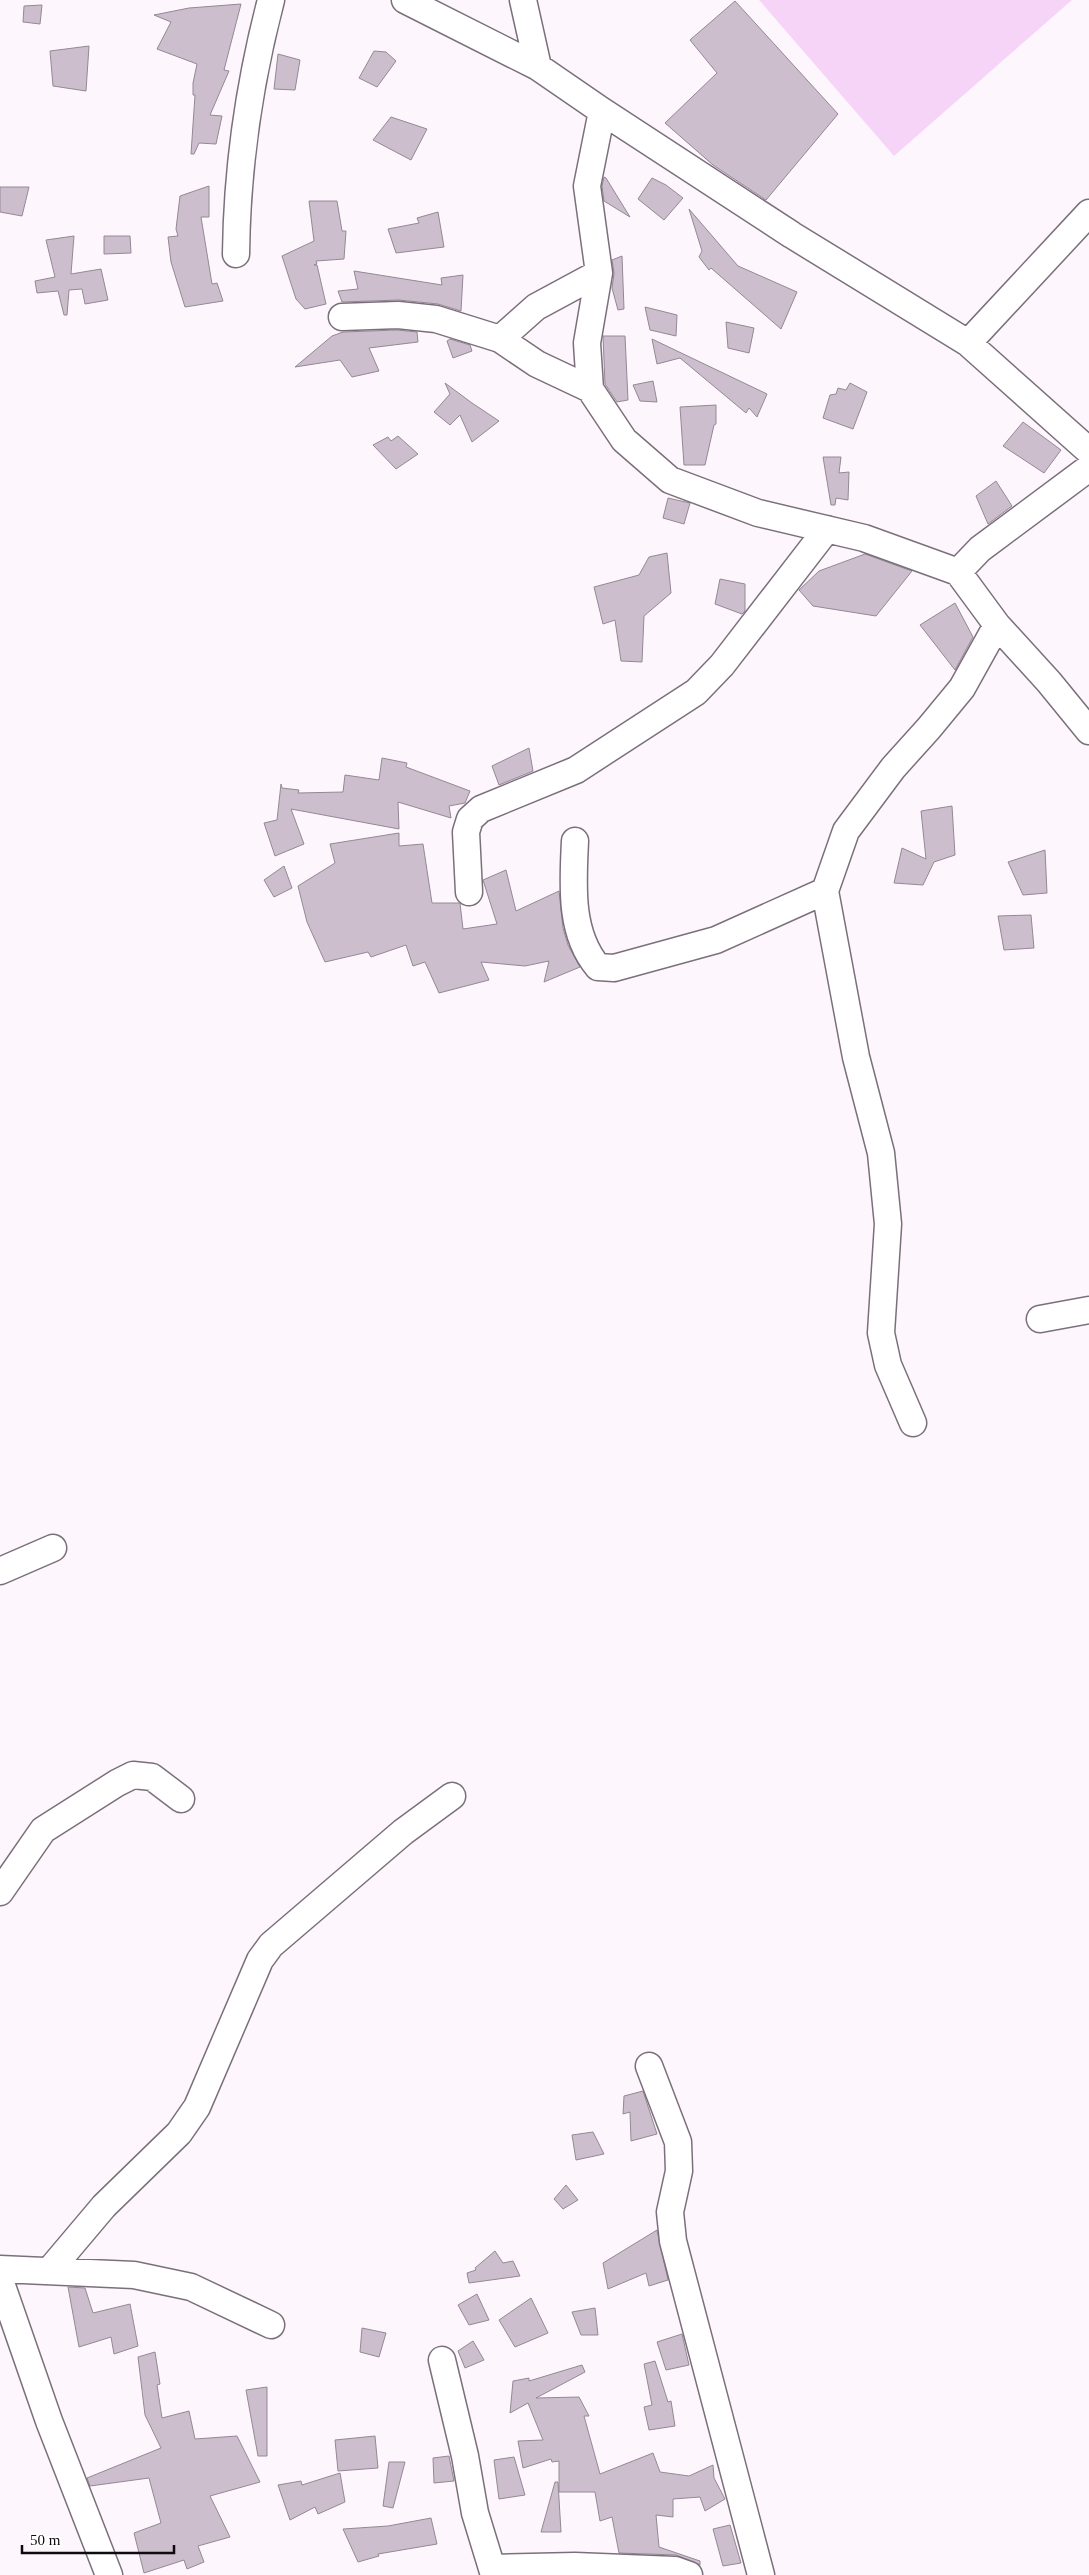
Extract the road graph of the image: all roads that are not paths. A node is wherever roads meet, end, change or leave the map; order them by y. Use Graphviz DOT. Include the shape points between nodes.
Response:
graph roads {
  1 [pos="271,0"];
  2 [pos="405,0"];
  3 [pos="523,0"];
  4 [pos="538,67"];
  5 [pos="602,111"];
  6 [pos="1089,213"];
  7 [pos="236,254"];
  8 [pos="599,273"];
  9 [pos="342,317"];
  10 [pos="500,339"];
  11 [pos="968,343"];
  12 [pos="590,389"];
  13 [pos="1089,451"];
  14 [pos="1089,468"];
  15 [pos="827,529"];
  16 [pos="958,572"];
  17 [pos="996,624"];
  18 [pos="1089,731"];
  19 [pos="575,842"];
  20 [pos="825,891"];
  21 [pos="469,892"];
  22 [pos="1089,1310"];
  23 [pos="1040,1320"];
  24 [pos="913,1423"];
  25 [pos="53,1548"];
  26 [pos="0,1571"];
  27 [pos="452,1796"];
  28 [pos="181,1799"];
  29 [pos="0,1892"];
  30 [pos="649,2066"];
  31 [pos="50,2270"];
  32 [pos="1,2283"];
  33 [pos="271,2325"];
  34 [pos="442,2360"];
  35 [pos="493,2572"];
  36 [pos="109,2575"];
  37 [pos="689,2575"];
  38 [pos="761,2575"];
  1 -- 7 [label="street" via="255,62 243,137"];
  2 -- 4 [label="street"];
  3 -- 4 [label="street"];
  4 -- 5 [label="street"];
  5 -- 8 [label="street" via="587,186"];
  5 -- 11 [label="street" via="792,235"];
  6 -- 11 [label="street"];
  8 -- 10 [label="street" via="536,307"];
  8 -- 12 [label="street" via="587,343"];
  9 -- 10 [label="street" via="398,315 436,319"];
  10 -- 12 [label="street" via="537,364"];
  11 -- 13 [label="street"];
  12 -- 15 [label="street" via="624,440 670,480 758,513"];
  14 -- 16 [label="street" via="980,549"];
  15 -- 16 [label="street" via="864,538"];
  15 -- 21 [label="street" via="722,665 696,692 576,770 480,809 470,819 466,832"];
  16 -- 17 [label="street"];
  17 -- 18 [label="street"];
  17 -- 20 [label="street" via="962,688 893,768 846,831"];
  19 -- 20 [label="street" via="574,907 586,953 598,967 614,968 716,940"];
  20 -- 24 [label="street" via="856,1057 881,1153 888,1224 881,1333 888,1365"];
  22 -- 23 [label="street"];
  25 -- 26 [label="street"];
  27 -- 31 [label="street" via="403,1832 271,1946 260,1960 197,2108 179,2133 104,2206"];
  28 -- 29 [label="street" via="152,1777 133,1775 117,1782 43,1830"];
  30 -- 38 [label="street" via="678,2142 679,2171 670,2212 673,2241"];
  31 -- 32 [label="street"];
  31 -- 33 [label="street" via="134,2275 191,2287"];
  32 -- 36 [label="street" via="49,2420"];
  34 -- 35 [label="street" via="475,2513"];
  35 -- 37 [label="street" via="575,2566 675,2570"];
}
